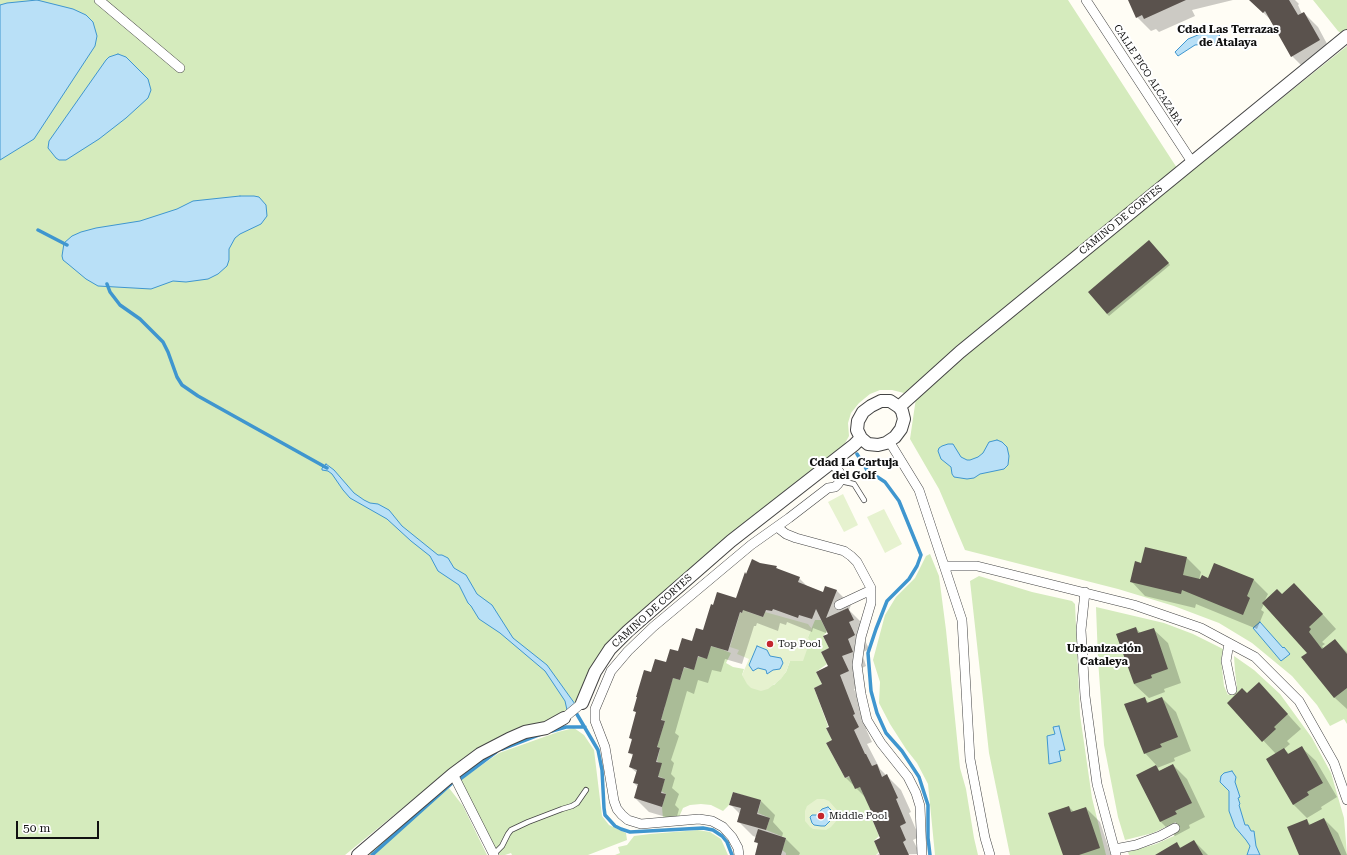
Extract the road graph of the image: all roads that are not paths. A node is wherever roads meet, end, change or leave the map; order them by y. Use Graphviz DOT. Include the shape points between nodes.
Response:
graph roads {
  1 [pos="99,0"];
  2 [pos="1086,0"];
  3 [pos="1347,36"];
  4 [pos="180,68"];
  5 [pos="1192,162"];
  6 [pos="899,407"];
  7 [pos="861,438"];
  8 [pos="889,440"];
  9 [pos="835,466"];
  10 [pos="840,481"];
  11 [pos="864,500"];
  12 [pos="777,527"];
  13 [pos="944,566"];
  14 [pos="871,590"];
  15 [pos="1085,592"];
  16 [pos="839,605"];
  17 [pos="1229,643"];
  18 [pos="1232,690"];
  19 [pos="582,702"];
  20 [pos="564,718"];
  21 [pos="453,774"];
  22 [pos="586,790"];
  23 [pos="1347,800"];
  24 [pos="1176,828"];
  25 [pos="1115,852"];
  26 [pos="358,855"];
  27 [pos="494,855"];
  28 [pos="739,855"];
  29 [pos="922,855"];
  30 [pos="990,855"];
  1 -- 4 [label="street"];
  2 -- 5 [label="street, CALLE PICO ALCAZABA"];
  3 -- 5 [label="street, CAMINO DE CORTES"];
  5 -- 6 [label="street, CAMINO DE CORTES" via="960,352"];
  6 -- 7 [label="street" via="890,401 881,401 863,412 857,430"];
  6 -- 8 [label="street" via="904,419 901,429"];
  7 -- 8 [label="street" via="868,444 878,445"];
  7 -- 9 [label="street, CAMINO DE CORTES"];
  8 -- 13 [label="street" via="919,490"];
  9 -- 10 [label="street" via="840,473"];
  9 -- 19 [label="street, CAMINO DE CORTES" via="731,541 628,631 610,649 595,672"];
  10 -- 11 [label="lane" via="854,484"];
  10 -- 12 [label="street"];
  12 -- 14 [label="street" via="796,538 844,551 857,562"];
  12 -- 28 [label="street" via="653,627 628,651 611,671 595,709 595,721 605,747 614,801 622,816 641,824 699,819 712,821 732,836"];
  13 -- 15 [label="street" via="977,566"];
  13 -- 30 [label="street" via="962,620 970,759"];
  14 -- 16 [label="street"];
  14 -- 29 [label="street" via="871,603 861,637 857,665 867,720 880,743 908,777 916,793 920,806"];
  15 -- 17 [label="street" via="1134,605 1201,628"];
  15 -- 25 [label="street" via="1082,630 1085,696 1097,784"];
  17 -- 18 [label="street" via="1226,661"];
  17 -- 23 [label="street" via="1255,657 1299,701 1334,763"];
  19 -- 20 [label="street, CAMINO DE CORTES"];
  20 -- 21 [label="street, CAMINO DE CORTES" via="546,728 525,732 509,739 480,754"];
  21 -- 26 [label="street, CAMINO DE CORTES"];
  21 -- 27 [label="street"];
  22 -- 27 [label="lane" via="572,806 511,830"];
  24 -- 25 [label="street"];
}
